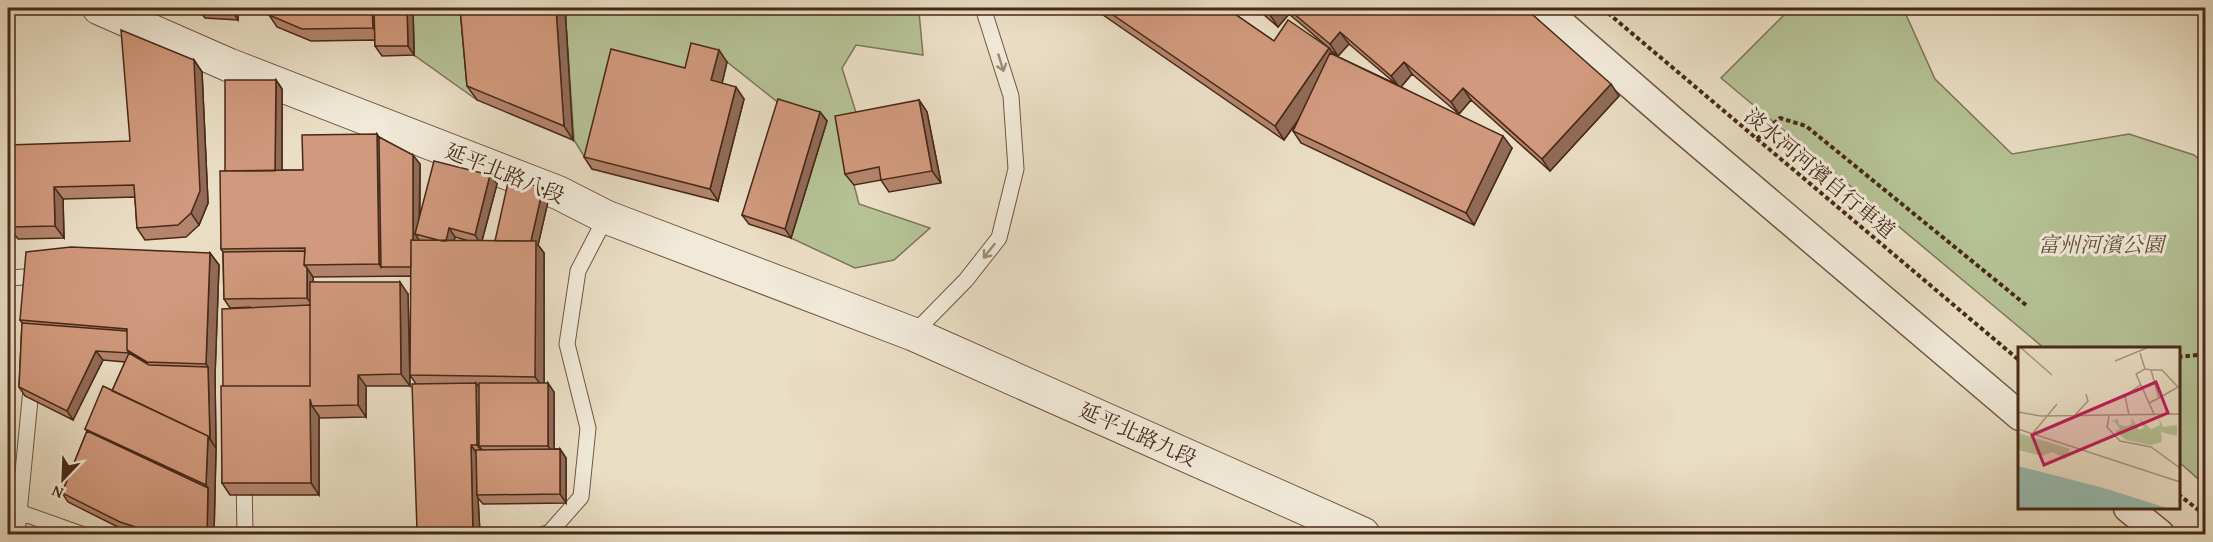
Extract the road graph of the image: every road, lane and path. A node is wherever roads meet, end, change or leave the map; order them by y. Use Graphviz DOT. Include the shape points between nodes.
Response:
graph roads {
  1 [pos="99,8"];
  2 [pos="983,8"];
  3 [pos="1543,8"];
  4 [pos="1602,8"];
  5 [pos="1757,139"];
  6 [pos="606,217"];
  7 [pos="8,278"];
  8 [pos="45,280"];
  9 [pos="2026,305"];
  10 [pos="913,334"];
  11 [pos="2205,354"];
  12 [pos="2180,357"];
  13 [pos="34,358"];
  14 [pos="2018,360"];
  15 [pos="2018,415"];
  16 [pos="243,464"];
  17 [pos="2180,496"];
  18 [pos="2130,509"];
  19 [pos="19,512"];
  20 [pos="2205,516"];
  21 [pos="17,534"];
  22 [pos="81,534"];
  23 [pos="245,534"];
  24 [pos="544,534"];
  25 [pos="1363,534"];
  26 [pos="2160,534"];
  1 -- 6 [label="street, 延平北路八段" via="229,71 559,193"];
  2 -- 10 [label="lane, one-way" via="1011,96 1016,169 999,238 966,280"];
  3 -- 15 [label="street"];
  4 -- 5 [label="path, 淡水河河濱自行車道"];
  5 -- 9 [label="path" via="1780,118 1806,126"];
  5 -- 14 [label="path, 淡水河河濱自行車道"];
  6 -- 10 [label="street, 延平北路八段"];
  6 -- 24 [label="lane" via="578,271 567,344 588,428 580,497"];
  7 -- 8 [label="lane"];
  10 -- 25 [label="street, 延平北路九段"];
  11 -- 12 [label="path"];
  13 -- 19 [label="lane"];
  16 -- 23 [label="lane"];
  17 -- 20 [label="path"];
  18 -- 26 [label="street"];
  19 -- 21 [label="lane"];
  19 -- 22 [label="lane"];
}
